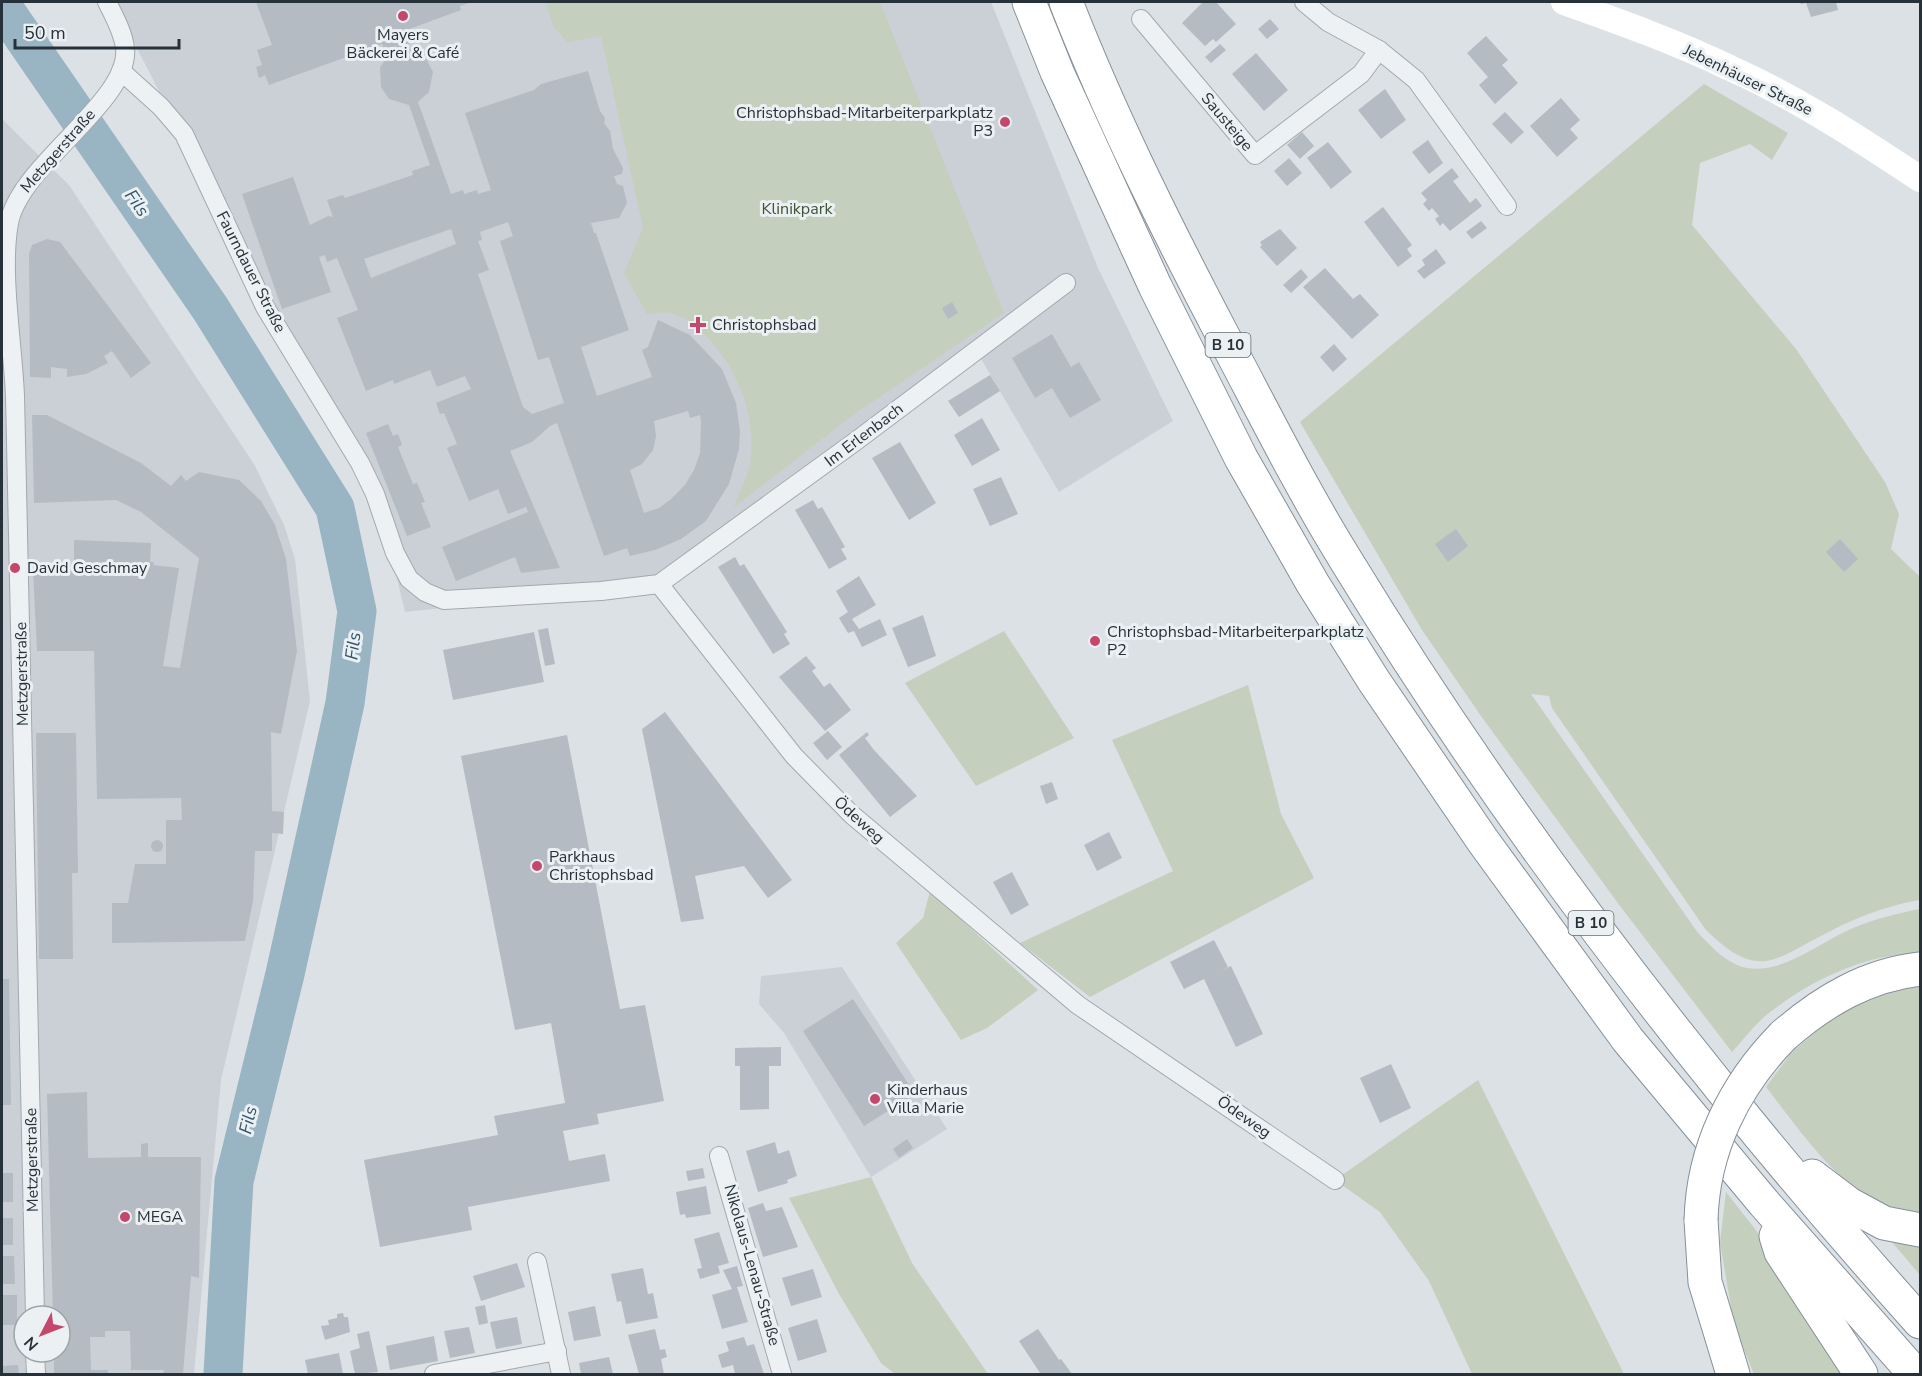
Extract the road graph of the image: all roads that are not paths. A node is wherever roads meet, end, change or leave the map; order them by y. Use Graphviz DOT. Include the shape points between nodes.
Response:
graph roads {
  1 [pos="106,2"];
  2 [pos="1029,2"];
  3 [pos="1066,2"];
  4 [pos="1304,2"];
  5 [pos="1564,2"];
  6 [pos="1141,19"];
  7 [pos="1379,50"];
  8 [pos="121,71"];
  9 [pos="1920,179"];
  10 [pos="1507,206"];
  11 [pos="1066,282"];
  12 [pos="659,584"];
  13 [pos="1920,969"];
  14 [pos="719,1156"];
  15 [pos="1780,1160"];
  16 [pos="1335,1180"];
  17 [pos="1764,1203"];
  18 [pos="1920,1230"];
  19 [pos="537,1262"];
  20 [pos="35,1304"];
  21 [pos="1920,1322"];
  22 [pos="557,1352"];
  23 [pos="434,1374"];
  24 [pos="561,1374"];
  25 [pos="782,1374"];
  26 [pos="1733,1374"];
  27 [pos="1860,1374"];
  28 [pos="1915,1374"];
  1 -- 8 [label="street" via="125,50"];
  2 -- 17 [label="highway, B 10" via="1155,286 1241,458 1313,584 1374,681 1544,928 1628,1040"];
  3 -- 15 [label="highway, B 10" via="1086,54 1187,266 1344,558 1416,674 1576,904 1657,1011"];
  4 -- 7 [label="street" via="1328,22"];
  5 -- 9 [label="main road, Jebenhäuser Straße" via="1731,68 1813,111"];
  6 -- 7 [label="street, Sausteige" via="1255,155 1361,74"];
  7 -- 10 [label="street" via="1416,80"];
  8 -- 12 [label="street, Faurndauer Straße" via="184,134 265,307 360,463 409,579 444,600"];
  8 -- 20 [label="street, Metzgerstraße" via="103,99 21,192 9,222 7,265 15,396"];
  11 -- 12 [label="street, Im Erlenbach"];
  12 -- 16 [label="street, Ödeweg" via="794,756 851,814 1078,1005"];
  13 -- 26 [label="highway, bridge" via="1888,975 1845,992 1808,1015 1763,1056 1718,1132 1708,1167 1701,1220 1705,1282"];
  14 -- 25 [label="street, Nikolaus-Lenau-Straße"];
  15 -- 18 [label="highway, B 10" via="1819,1179 1849,1204 1884,1223"];
  15 -- 21 [label="highway, B 10"];
  17 -- 27 [label="highway" via="1781,1252"];
  17 -- 28 [label="highway, B 10"];
  19 -- 22 [label="street"];
  22 -- 23 [label="street"];
  22 -- 24 [label="street"];
}
